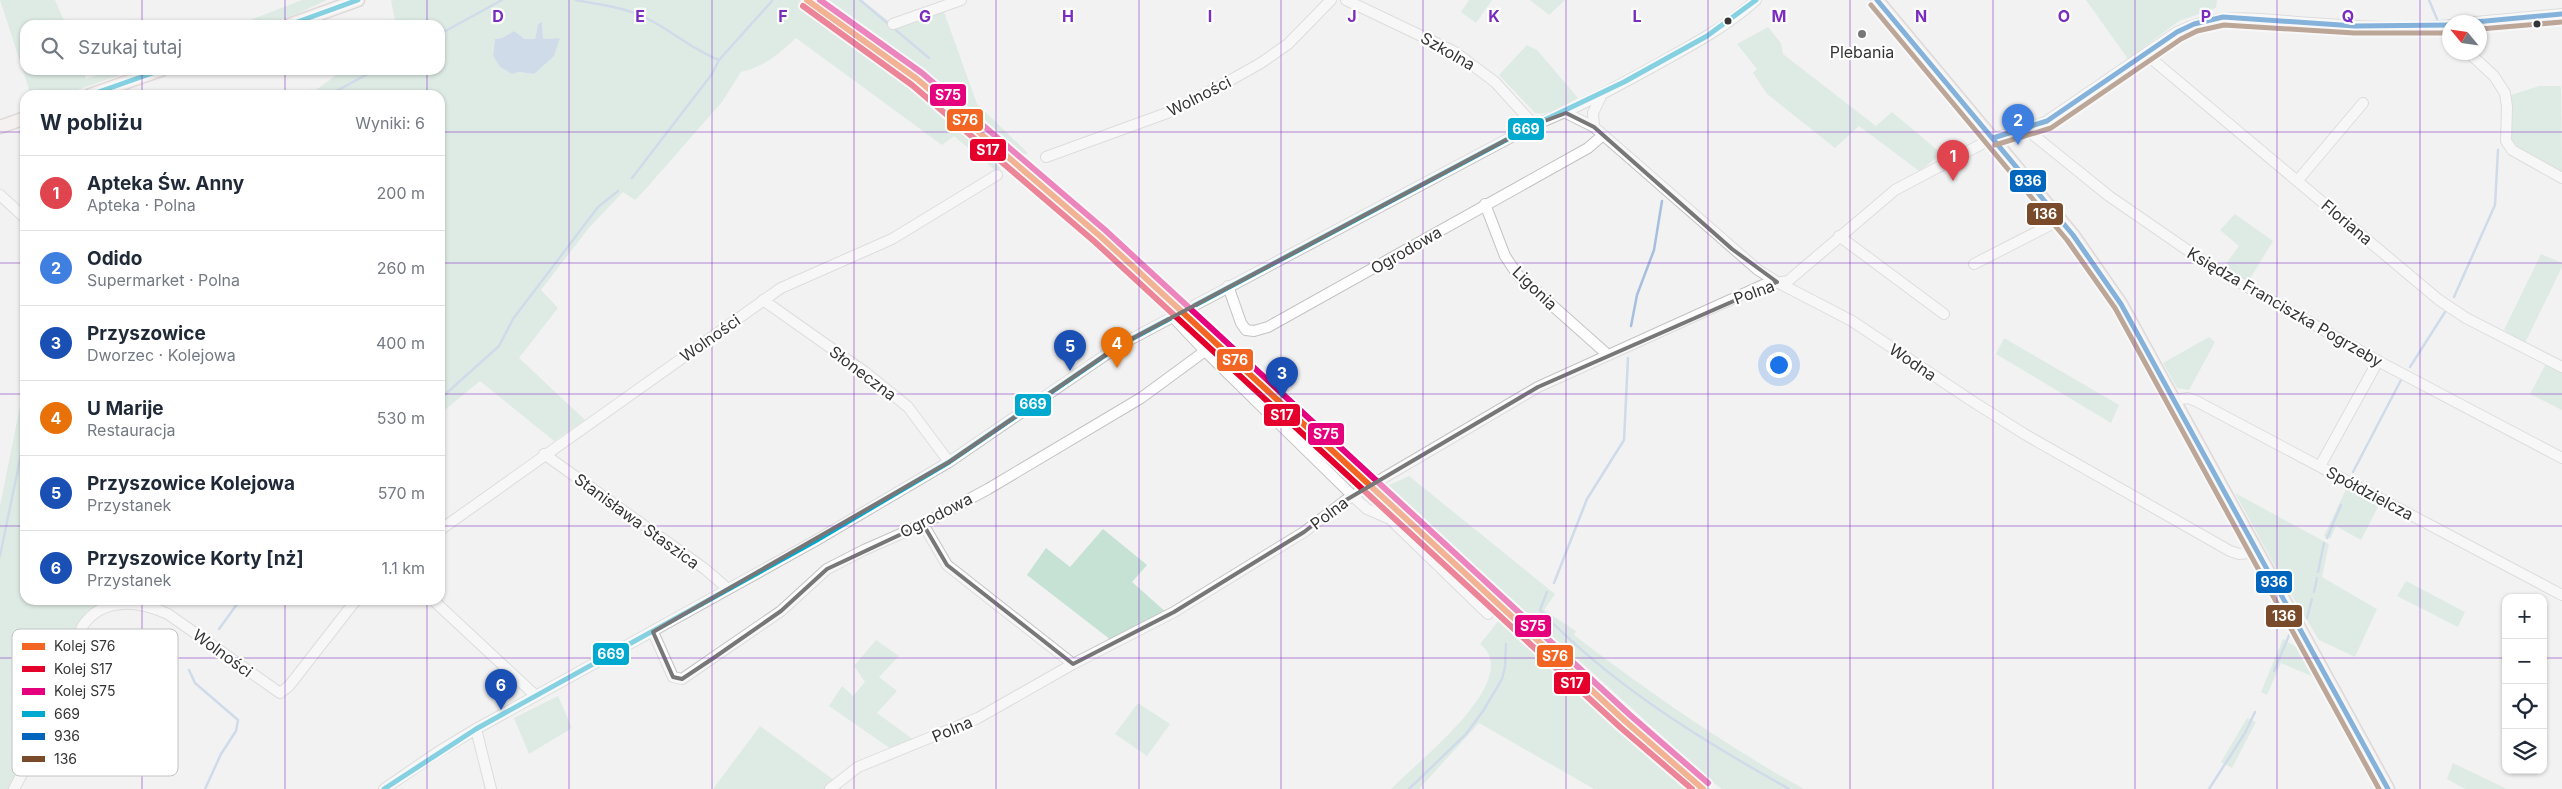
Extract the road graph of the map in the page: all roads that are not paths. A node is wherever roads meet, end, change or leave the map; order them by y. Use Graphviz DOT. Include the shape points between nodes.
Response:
graph roads {
  1 [pos="348,0"];
  2 [pos="358,0"];
  3 [pos="960,0"];
  4 [pos="1330,0"];
  5 [pos="1346,0"];
  6 [pos="1756,0"];
  7 [pos="1877,0"];
  8 [pos="2562,14"];
  9 [pos="308,18"];
  10 [pos="303,20"];
  11 [pos="2487,21"];
  12 [pos="893,24"];
  13 [pos="2442,27"];
  14 [pos="2147,54"];
  15 [pos="2477,60"];
  16 [pos="147,75"];
  17 [pos="104,90"];
  18 [pos="1602,95"];
  19 [pos="2363,103"];
  20 [pos="1582,106"];
  21 [pos="1566,113"];
  22 [pos="1589,117"];
  23 [pos="20,120"];
  24 [pos="1534,125"];
  25 [pos="0,127"];
  26 [pos="2026,129"];
  27 [pos="1603,135"];
  28 [pos="1992,138"];
  29 [pos="1046,157"];
  30 [pos="997,175"];
  31 [pos="2562,178"];
  32 [pos="2298,180"];
  33 [pos="0,195"];
  34 [pos="1485,204"];
  35 [pos="20,213"];
  36 [pos="2060,220"];
  37 [pos="1839,236"];
  38 [pos="1974,264"];
  39 [pos="1777,282"];
  40 [pos="1228,286"];
  41 [pos="763,300"];
  42 [pos="1944,314"];
  43 [pos="1172,316"];
  44 [pos="1205,351"];
  45 [pos="1608,355"];
  46 [pos="2378,361"];
  47 [pos="2562,366"];
  48 [pos="2175,400"];
  49 [pos="544,454"];
  50 [pos="2562,458"];
  51 [pos="949,462"];
  52 [pos="2320,466"];
  53 [pos="1353,496"];
  54 [pos="923,524"];
  55 [pos="445,526"];
  56 [pos="2258,552"];
  57 [pos="728,589"];
  58 [pos="2562,595"];
  59 [pos="120,605"];
  60 [pos="144,605"];
  61 [pos="352,605"];
  62 [pos="438,605"];
  63 [pos="1488,614"];
  64 [pos="81,629"];
  65 [pos="653,632"];
  66 [pos="1073,664"];
  67 [pos="536,696"];
  68 [pos="476,729"];
  69 [pos="21,776"];
  70 [pos="14,789"];
  71 [pos="384,789"];
  72 [pos="491,789"];
  73 [pos="830,789"];
  74 [pos="2388,789"];
  1 -- 9 [label="main road"];
  2 -- 9 [label="main road"];
  3 -- 12 [label="street"];
  4 -- 29 [label="street, Wolności" via="1288,44 1211,91 1166,113"];
  5 -- 24 [label="street, Szkolna" via="1455,52 1495,82"];
  6 -- 18 [label="street" via="1717,32"];
  7 -- 28 [label="main road"];
  8 -- 11 [label="street"];
  9 -- 10 [label="main road"];
  13 -- 14 [label="street, Polna" via="2355,26 2223,17 2177,32"];
  14 -- 26 [label="street, Polna" via="2062,112"];
  14 -- 32 [label="street, Floriana"];
  15 -- 31 [label="street" via="2494,76 2505,93 2508,108 2506,141 2512,150"];
  16 -- 17 [label="main road"];
  18 -- 20 [label="street"];
  18 -- 22 [label="street"];
  19 -- 32 [label="street"];
  20 -- 21 [label="street"];
  20 -- 22 [label="street"];
  21 -- 22 [label="street"];
  21 -- 24 [label="street"];
  22 -- 27 [label="street, Wodna"];
  23 -- 25 [label="main road"];
  24 -- 40 [label="street"];
  26 -- 28 [label="street, Polna"];
  26 -- 46 [label="street, Księdza Franciszka Pogrzeby" via="2109,196 2209,265"];
  27 -- 34 [label="street, Ogrodowa" via="1588,148"];
  27 -- 39 [label="street, Wodna" via="1732,249"];
  28 -- 36 [label="main road"];
  28 -- 37 [label="street, Polna" via="1895,190"];
  30 -- 41 [label="street, Wolności" via="892,239 781,288"];
  32 -- 47 [label="street, Floriana" via="2440,300 2466,318"];
  33 -- 35 [label="street"];
  34 -- 40 [label="street, Ogrodowa" via="1261,329 1246,330"];
  34 -- 45 [label="street, Ligonia" via="1504,256 1516,274"];
  36 -- 38 [label="street"];
  36 -- 48 [label="main road" via="2121,304"];
  37 -- 39 [label="street, Polna" via="1788,281"];
  37 -- 42 [label="street"];
  39 -- 45 [label="street, Polna" via="1762,285"];
  39 -- 56 [label="street, Wodna" via="1852,320 2026,435 2230,551 2239,554"];
  40 -- 43 [label="street"];
  41 -- 49 [label="street, Wolności"];
  41 -- 51 [label="street, Słoneczna" via="865,372 908,407"];
  43 -- 44 [label="street"];
  43 -- 51 [label="street" via="1086,366"];
  44 -- 53 [label="street"];
  44 -- 54 [label="street, Ogrodowa" via="1141,398"];
  45 -- 53 [label="street, Polna" via="1538,387"];
  46 -- 50 [label="street, Księdza Franciszka Pogrzeby"];
  46 -- 52 [label="street"];
  48 -- 52 [label="street, Spółdzielcza" via="2188,398 2196,401"];
  48 -- 56 [label="main road"];
  49 -- 55 [label="street, Wolności"];
  49 -- 57 [label="street, Stanisława Staszica" via="705,569"];
  51 -- 57 [label="street"];
  52 -- 58 [label="street, Spółdzielcza"];
  53 -- 63 [label="street" via="1367,509 1390,520"];
  53 -- 66 [label="street, Polna" via="1304,532 1174,612"];
  54 -- 65 [label="street, Ogrodowa" via="827,570 781,610 682,679 673,677"];
  54 -- 66 [label="street" via="947,565"];
  56 -- 74 [label="main road"];
  57 -- 65 [label="street"];
  59 -- 64 [label="street, Wolności" via="101,608 90,616"];
  60 -- 61 [label="street, Wolności" via="168,614 280,693"];
  62 -- 67 [label="street"];
  65 -- 67 [label="street"];
  66 -- 73 [label="street, Polna" via="962,726 858,767"];
  67 -- 68 [label="street"];
  68 -- 71 [label="street"];
  68 -- 72 [label="street"];
  69 -- 70 [label="street, Wolności"];
}
